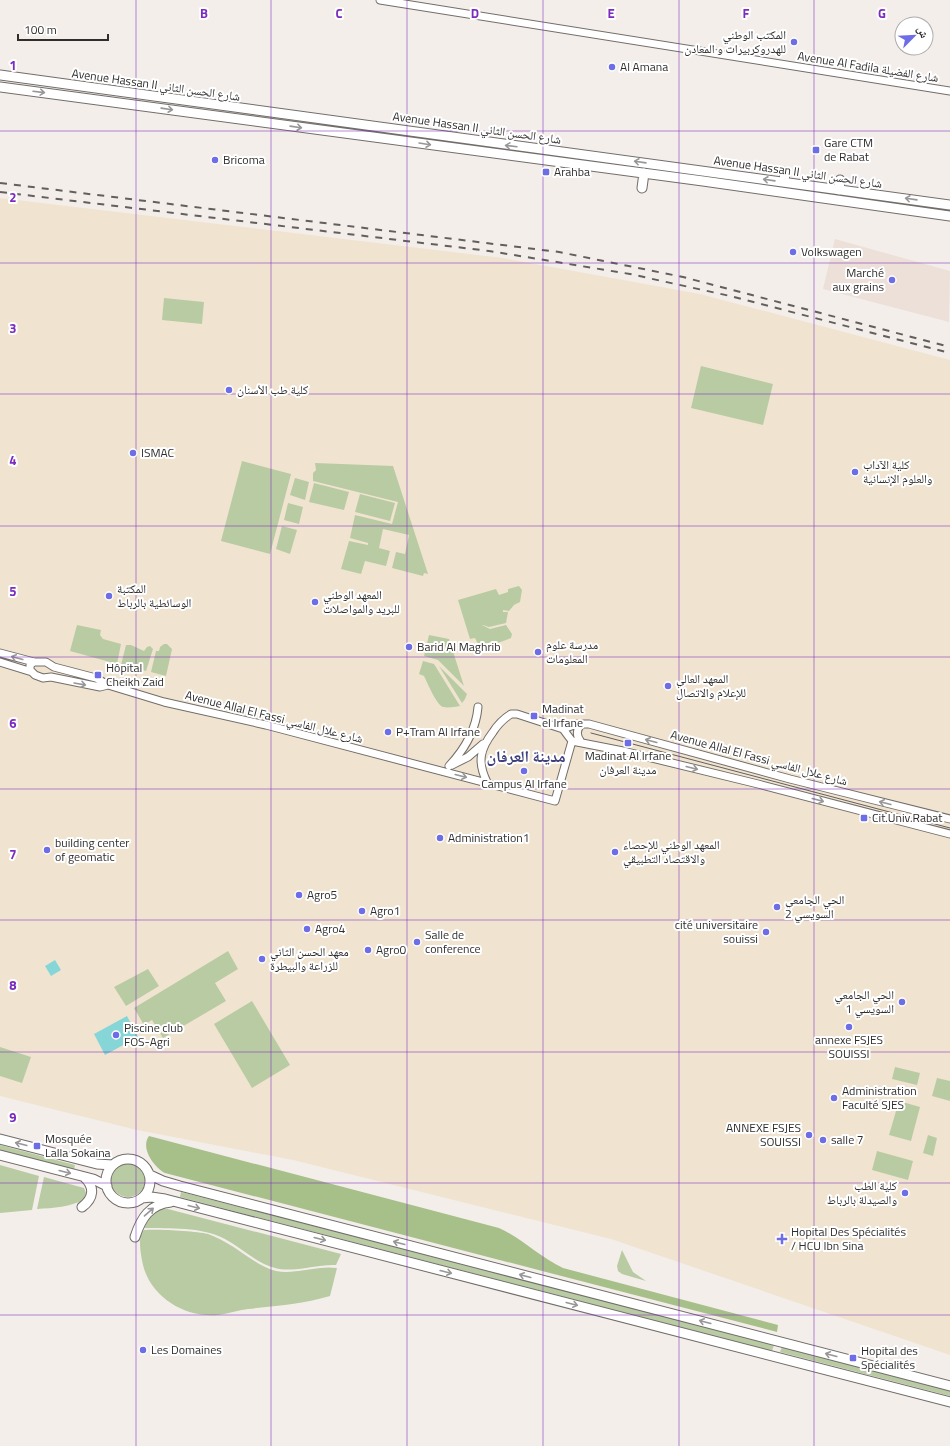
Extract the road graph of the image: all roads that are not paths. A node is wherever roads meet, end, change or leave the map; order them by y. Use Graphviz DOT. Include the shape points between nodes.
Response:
graph roads {
  1 [pos="380,0"];
  2 [pos="6,73"];
  3 [pos="0,87"];
  4 [pos="950,91"];
  5 [pos="256,100"];
  6 [pos="255,110"];
  7 [pos="388,118"];
  8 [pos="387,128"];
  9 [pos="785,172"];
  10 [pos="644,173"];
  11 [pos="807,175"];
  12 [pos="840,180"];
  13 [pos="784,182"];
  14 [pos="806,185"];
  15 [pos="642,188"];
  16 [pos="839,190"];
  17 [pos="950,205"];
  18 [pos="950,216"];
  19 [pos="0,653"];
  20 [pos="0,662"];
  21 [pos="34,662"];
  22 [pos="54,667"];
  23 [pos="32,672"];
  24 [pos="51,678"];
  25 [pos="108,685"];
  26 [pos="478,707"];
  27 [pos="582,724"];
  28 [pos="564,729"];
  29 [pos="572,741"];
  30 [pos="581,742"];
  31 [pos="484,743"];
  32 [pos="449,766"];
  33 [pos="434,769"];
  34 [pos="487,782"];
  35 [pos="950,819"];
  36 [pos="950,834"];
  37 [pos="0,1139"];
  38 [pos="0,1155"];
  39 [pos="114,1165"];
  40 [pos="150,1175"];
  41 [pos="84,1177"];
  42 [pos="107,1186"];
  43 [pos="142,1198"];
  44 [pos="176,1202"];
  45 [pos="82,1207"];
  46 [pos="135,1237"];
  47 [pos="950,1386"];
  48 [pos="950,1402"];
  1 -- 4 [label="street, Avenue Al Fadila شارع الفضيلة"];
  2 -- 6 [label="main road, Avenue Hassan II شارع الحسن الثاني"];
  3 -- 10 [label="main road, Avenue Hassan II شارع الحسن الثاني, one-way"];
  5 -- 6 [label="main road"];
  6 -- 8 [label="main road, Avenue Hassan II شارع الحسن الثاني"];
  7 -- 8 [label="main road"];
  13 -- 8 [label="main road, Avenue Hassan II شارع الحسن الثاني, one-way"];
  9 -- 13 [label="main road"];
  10 -- 15 [label="main road"];
  10 -- 18 [label="main road, Avenue Hassan II شارع الحسن الثاني"];
  11 -- 14 [label="main road"];
  12 -- 16 [label="main road"];
  13 -- 14 [label="main road, Avenue Hassan II شارع الحسن الثاني"];
  14 -- 16 [label="main road, Avenue Hassan II شارع الحسن الثاني"];
  17 -- 16 [label="main road, Avenue Hassan II شارع الحسن الثاني, one-way"];
  21 -- 19 [label="street, one-way"];
  20 -- 23 [label="street"];
  21 -- 22 [label="street, Avenue Allal El Fassi شارع علال الفاسي" via="46,662"];
  21 -- 23 [label="street" via="30,665"];
  22 -- 24 [label="street" via="55,672"];
  22 -- 25 [label="street, Avenue Allal El Fassi شارع علال الفاسي" via="96,678"];
  23 -- 24 [label="street, Avenue Allal El Fassi شارع علال الفاسي" via="43,678"];
  24 -- 25 [label="street, Avenue Allal El Fassi شارع علال الفاسي, one-way" via="100,687"];
  25 -- 33 [label="street, Avenue Allal El Fassi شارع علال الفاسي" via="164,702 266,725"];
  26 -- 32 [label="street" via="472,732 460,754"];
  27 -- 28 [label="street, Avenue Allal El Fassi شارع علال الفاسي"];
  27 -- 30 [label="street" via="577,734"];
  35 -- 27 [label="street, Avenue Allal El Fassi شارع علال الفاسي, one-way"];
  28 -- 29 [label="street"];
  28 -- 31 [label="street" via="511,714 497,725"];
  29 -- 30 [label="street, Avenue Allal El Fassi شارع علال الفاسي"];
  29 -- 34 [label="street" via="555,801"];
  30 -- 36 [label="street, Avenue Allal El Fassi شارع علال الفاسي, one-way" via="758,784"];
  31 -- 32 [label="street, Avenue Allal El Fassi شارع علال الفاسي" via="468,757"];
  31 -- 34 [label="street" via="481,767"];
  32 -- 33 [label="street, Avenue Allal El Fassi شارع علال الفاسي"];
  33 -- 34 [label="street, Avenue Allal El Fassi شارع علال الفاسي, one-way"];
  39 -- 37 [label="main road, one-way" via="97,1164"];
  38 -- 41 [label="main road, one-way"];
  39 -- 40 [label="main road" via="123,1159 134,1159 144,1166"];
  39 -- 42 [label="main road" via="107,1174"];
  40 -- 43 [label="main road" via="150,1186"];
  47 -- 40 [label="main road, one-way" via="163,1182"];
  41 -- 42 [label="main road"];
  41 -- 45 [label="main road" via="92,1194 90,1201"];
  42 -- 43 [label="main road" via="113,1196 121,1202 134,1202"];
  43 -- 44 [label="main road" via="158,1197"];
  46 -- 44 [label="main road, one-way" via="139,1224 148,1212 164,1203"];
  44 -- 48 [label="main road, one-way"];
}
